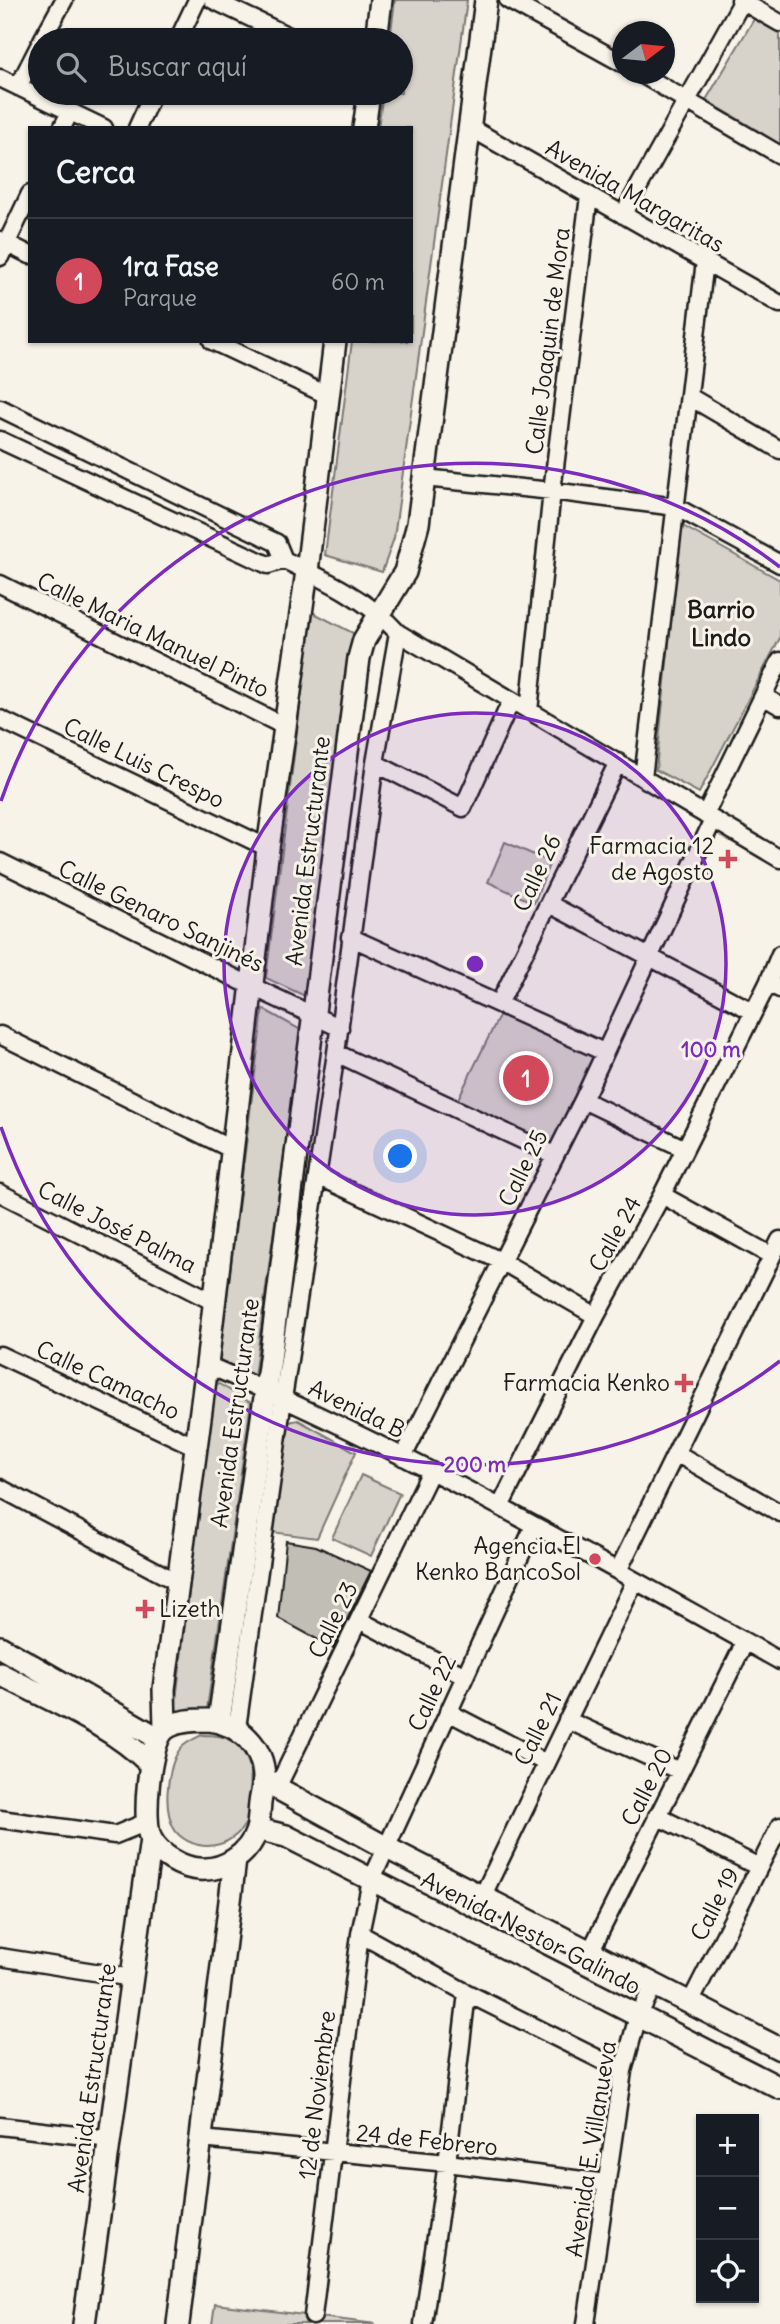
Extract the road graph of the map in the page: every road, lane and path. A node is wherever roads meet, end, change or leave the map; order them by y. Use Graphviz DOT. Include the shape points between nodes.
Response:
graph roads {
  1 [pos="64,0"];
  2 [pos="197,0"];
  3 [pos="213,0"];
  4 [pos="381,0"];
  5 [pos="486,0"];
  6 [pos="508,0"];
  7 [pos="742,0"];
  8 [pos="780,23"];
  9 [pos="49,28"];
  10 [pos="184,28"];
  11 [pos="272,28"];
  12 [pos="378,28"];
  13 [pos="612,57"];
  14 [pos="28,67"];
  15 [pos="0,78"];
  16 [pos="659,84"];
  17 [pos="18,87"];
  18 [pos="28,92"];
  19 [pos="689,100"];
  20 [pos="55,105"];
  21 [pos="148,105"];
  22 [pos="367,105"];
  23 [pos="70,112"];
  24 [pos="63,126"];
  25 [pos="100,126"];
  26 [pos="138,126"];
  27 [pos="364,126"];
  28 [pos="469,127"];
  29 [pos="780,155"];
  30 [pos="589,196"];
  31 [pos="28,198"];
  32 [pos="623,215"];
  33 [pos="2,247"];
  34 [pos="28,254"];
  35 [pos="705,261"];
  36 [pos="780,303"];
  37 [pos="216,343"];
  38 [pos="335,343"];
  39 [pos="329,396"];
  40 [pos="690,397"];
  41 [pos="0,408"];
  42 [pos="0,440"];
  43 [pos="780,450"];
  44 [pos="424,478"];
  45 [pos="552,491"];
  46 [pos="676,508"];
  47 [pos="284,560"];
  48 [pos="780,564"];
  49 [pos="307,571"];
  50 [pos="0,584"];
  51 [pos="381,614"];
  52 [pos="398,633"];
  53 [pos="780,661"];
  54 [pos="763,696"];
  55 [pos="511,701"];
  56 [pos="780,706"];
  57 [pos="528,711"];
  58 [pos="0,719"];
  59 [pos="286,727"];
  60 [pos="618,762"];
  61 [pos="375,763"];
  62 [pos="643,778"];
  63 [pos="709,817"];
  64 [pos="268,848"];
  65 [pos="780,859"];
  66 [pos="0,862"];
  67 [pos="549,904"];
  68 [pos="350,937"];
  69 [pos="780,954"];
  70 [pos="648,956"];
  71 [pos="251,986"];
  72 [pos="774,986"];
  73 [pos="499,1004"];
  74 [pos="752,1011"];
  75 [pos="314,1016"];
  76 [pos="340,1028"];
  77 [pos="0,1035"];
  78 [pos="604,1052"];
  79 [pos="336,1053"];
  80 [pos="583,1100"];
  81 [pos="685,1149"];
  82 [pos="233,1150"];
  83 [pos="554,1154"];
  84 [pos="318,1176"];
  85 [pos="0,1193"];
  86 [pos="662,1195"];
  87 [pos="780,1240"];
  88 [pos="772,1256"];
  89 [pos="503,1262"];
  90 [pos="214,1302"];
  91 [pos="596,1316"];
  92 [pos="0,1354"];
  93 [pos="207,1365"];
  94 [pos="274,1394"];
  95 [pos="196,1447"];
  96 [pos="676,1453"];
  97 [pos="403,1457"];
  98 [pos="431,1471"];
  99 [pos="0,1488"];
  100 [pos="500,1507"];
  101 [pos="780,1513"];
  102 [pos="534,1526"];
  103 [pos="618,1572"];
  104 [pos="635,1581"];
  105 [pos="179,1583"];
  106 [pos="359,1620"];
  107 [pos="745,1642"];
  108 [pos="0,1647"];
  109 [pos="780,1661"];
  110 [pos="0,1674"];
  111 [pos="465,1676"];
  112 [pos="448,1712"];
  113 [pos="567,1720"];
  114 [pos="228,1725"];
  115 [pos="162,1733"];
  116 [pos="547,1763"];
  117 [pos="151,1765"];
  118 [pos="680,1771"];
  119 [pos="270,1782"];
  120 [pos="657,1816"];
  121 [pos="0,1819"];
  122 [pos="257,1829"];
  123 [pos="779,1830"];
  124 [pos="149,1831"];
  125 [pos="385,1847"];
  126 [pos="234,1860"];
  127 [pos="759,1867"];
  128 [pos="371,1881"];
  129 [pos="481,1897"];
  130 [pos="359,1934"];
  131 [pos="590,1952"];
  132 [pos="0,1957"];
  133 [pos="132,1978"];
  134 [pos="654,1985"];
  135 [pos="467,1993"];
  136 [pos="690,2003"];
  137 [pos="638,2016"];
  138 [pos="780,2049"];
  139 [pos="623,2071"];
  140 [pos="780,2088"];
  141 [pos="0,2126"];
  142 [pos="110,2139"];
  143 [pos="201,2139"];
  144 [pos="334,2153"];
  145 [pos="447,2163"];
  146 [pos="607,2183"];
  147 [pos="313,2316"];
  148 [pos="84,2324"];
  149 [pos="178,2324"];
  150 [pos="423,2324"];
  151 [pos="586,2324"];
  1 -- 9 [label="street"];
  2 -- 10 [label="street"];
  3 -- 11 [label="street"];
  4 -- 12 [label="main road"];
  5 -- 28 [label="main road, Avenida Estructurante"];
  6 -- 13 [label="street"];
  7 -- 8 [label="street"];
  7 -- 19 [label="street"];
  14 -- 17 [label="street"];
  15 -- 17 [label="street"];
  16 -- 19 [label="street"];
  17 -- 18 [label="street"];
  19 -- 29 [label="street"];
  19 -- 32 [label="street"];
  20 -- 23 [label="street"];
  21 -- 26 [label="street"];
  22 -- 27 [label="main road"];
  23 -- 24 [label="street"];
  23 -- 25 [label="street"];
  28 -- 30 [label="street, Avenida Margaritas"];
  28 -- 44 [label="main road, Avenida Estructurante"];
  30 -- 32 [label="street, Avenida Margaritas"];
  30 -- 45 [label="street, Calle Joaquin de Mora"];
  31 -- 33 [label="street"];
  32 -- 35 [label="street, Avenida Margaritas"];
  33 -- 34 [label="street"];
  35 -- 36 [label="street, Avenida Margaritas"];
  35 -- 40 [label="street"];
  37 -- 39 [label="street"];
  38 -- 39 [label="main road, Avenida Estructurante"];
  39 -- 49 [label="main road, Avenida Estructurante"];
  40 -- 43 [label="street"];
  40 -- 46 [label="street"];
  41 -- 47 [label="street" via="277,543"];
  42 -- 47 [label="street" via="268,565"];
  44 -- 45 [label="street"];
  44 -- 51 [label="main road, Avenida Estructurante" via="405,572"];
  45 -- 46 [label="street"];
  45 -- 57 [label="street, Calle Joaquin de Mora"];
  46 -- 48 [label="street"];
  46 -- 62 [label="street"];
  47 -- 49 [label="street"];
  49 -- 51 [label="street"];
  49 -- 59 [label="main road, Avenida Estructurante"];
  50 -- 59 [label="street, Calle Maria Manuel Pinto"];
  51 -- 52 [label="street"];
  51 -- 75 [label="main road, Avenida Estructurante" via="364,640 359,658"];
  52 -- 55 [label="street"];
  52 -- 61 [label="street, Avenida Estructurante"];
  53 -- 54 [label="street, Calle 25"];
  54 -- 56 [label="street"];
  54 -- 63 [label="street, Calle 25"];
  55 -- 57 [label="street"];
  55 -- 61 [label="street" via="463,808"];
  57 -- 60 [label="street"];
  58 -- 64 [label="street, Calle Luis Crespo"];
  59 -- 64 [label="main road, Avenida Estructurante"];
  60 -- 62 [label="street"];
  60 -- 67 [label="street, Calle 26"];
  61 -- 68 [label="street, Avenida Estructurante"];
  62 -- 63 [label="street"];
  63 -- 65 [label="street"];
  63 -- 70 [label="street, Calle 25"];
  64 -- 71 [label="main road, Avenida Estructurante"];
  66 -- 71 [label="street, Calle Genaro Sanjinés"];
  67 -- 70 [label="street"];
  67 -- 73 [label="street, Calle 26"];
  68 -- 73 [label="street"];
  68 -- 76 [label="street, Avenida Estructurante"];
  69 -- 72 [label="street, Calle 24"];
  70 -- 74 [label="street"];
  70 -- 78 [label="street, Calle 25"];
  71 -- 75 [label="street, Calle Genaro Sanjinés"];
  71 -- 82 [label="main road, Avenida Estructurante"];
  72 -- 74 [label="street, Calle 24"];
  73 -- 78 [label="street"];
  74 -- 81 [label="street, Calle 24"];
  75 -- 76 [label="street, Calle Genaro Sanjinés"];
  75 -- 94 [label="main road, Avenida Estructurante"];
  76 -- 79 [label="street, Avenida Estructurante"];
  77 -- 82 [label="street"];
  78 -- 80 [label="street, Calle 25"];
  79 -- 83 [label="street"];
  79 -- 84 [label="street, Avenida Estructurante"];
  80 -- 81 [label="street"];
  80 -- 83 [label="street, Calle 25"];
  81 -- 86 [label="street, Calle 24"];
  82 -- 90 [label="main road, Avenida Estructurante"];
  83 -- 89 [label="street, Calle 25"];
  84 -- 89 [label="street"];
  84 -- 94 [label="street, Avenida Estructurante"];
  85 -- 90 [label="street, Calle José Palma"];
  86 -- 88 [label="street"];
  86 -- 91 [label="street, Calle 24"];
  87 -- 88 [label="street"];
  88 -- 96 [label="street"];
  89 -- 91 [label="street"];
  89 -- 97 [label="street, Calle 25"];
  90 -- 93 [label="main road, Avenida Estructurante"];
  91 -- 100 [label="street, Calle 24"];
  92 -- 95 [label="street, Calle Camacho"];
  93 -- 94 [label="street, Avenida B"];
  93 -- 95 [label="main road, Avenida Estructurante"];
  94 -- 97 [label="street, Avenida B"];
  94 -- 114 [label="main road, Avenida Estructurante"];
  95 -- 105 [label="main road, Avenida Estructurante"];
  96 -- 101 [label="street"];
  96 -- 103 [label="street"];
  97 -- 98 [label="street, Avenida B"];
  98 -- 100 [label="street, Avenida B"];
  98 -- 106 [label="street, Calle 23"];
  99 -- 105 [label="street"];
  100 -- 102 [label="street, Avenida B"];
  102 -- 103 [label="street, Avenida B"];
  102 -- 111 [label="street, Calle 22"];
  103 -- 104 [label="street, Avenida B"];
  104 -- 107 [label="street, Avenida B"];
  104 -- 113 [label="street, Calle 21"];
  105 -- 115 [label="main road, Avenida Estructurante"];
  106 -- 111 [label="street"];
  106 -- 119 [label="street, Calle 23"];
  107 -- 109 [label="street, Avenida B"];
  107 -- 118 [label="street, Calle 20"];
  108 -- 115 [label="main road"];
  110 -- 117 [label="main road" via="114,1735"];
  111 -- 112 [label="street, Calle 22"];
  112 -- 116 [label="street"];
  112 -- 125 [label="street, Calle 22"];
  113 -- 116 [label="street, Calle 21"];
  113 -- 118 [label="street"];
  114 -- 115 [label="main road" via="185,1721"];
  114 -- 119 [label="main road" via="251,1741"];
  115 -- 117 [label="main road"];
  116 -- 129 [label="street, Calle 21"];
  117 -- 124 [label="main road"];
  118 -- 120 [label="street, Calle 20"];
  119 -- 122 [label="main road"];
  119 -- 125 [label="main road, Avenida Nestor Galindo"];
  120 -- 127 [label="street"];
  120 -- 131 [label="street, Calle 20"];
  121 -- 124 [label="street" via="115,1835"];
  122 -- 126 [label="main road"];
  122 -- 128 [label="main road, Avenida Nestor Galindo" via="286,1836"];
  123 -- 127 [label="street, Calle 19"];
  124 -- 126 [label="main road" via="165,1854 181,1865 217,1868"];
  124 -- 133 [label="main road, Avenida Estructurante"];
  125 -- 128 [label="street, Calle 22"];
  125 -- 129 [label="main road, Avenida Nestor Galindo"];
  126 -- 143 [label="main road"];
  127 -- 136 [label="street, Calle 19"];
  128 -- 130 [label="street, 12 de Noviembre"];
  128 -- 137 [label="main road, Avenida Nestor Galindo"];
  129 -- 131 [label="main road, Avenida Nestor Galindo"];
  130 -- 135 [label="street"];
  130 -- 144 [label="street, 12 de Noviembre"];
  131 -- 134 [label="main road, Avenida Nestor Galindo"];
  132 -- 133 [label="street"];
  133 -- 142 [label="main road, Avenida Estructurante"];
  134 -- 136 [label="main road, Avenida Nestor Galindo"];
  134 -- 137 [label="street, Avenida E. Villanueva"];
  135 -- 139 [label="street"];
  135 -- 145 [label="street"];
  136 -- 138 [label="main road, Avenida Nestor Galindo"];
  137 -- 139 [label="street, Avenida E. Villanueva"];
  137 -- 140 [label="main road, Avenida Nestor Galindo"];
  139 -- 146 [label="street, Avenida E. Villanueva"];
  141 -- 142 [label="street"];
  142 -- 148 [label="main road, Avenida Estructurante"];
  143 -- 144 [label="street, 24 de Febrero"];
  143 -- 149 [label="main road"];
  144 -- 145 [label="street, 24 de Febrero"];
  144 -- 147 [label="street, 12 de Noviembre"];
  145 -- 146 [label="street, 24 de Febrero"];
  145 -- 150 [label="street"];
  146 -- 151 [label="street, Avenida E. Villanueva"];
}
